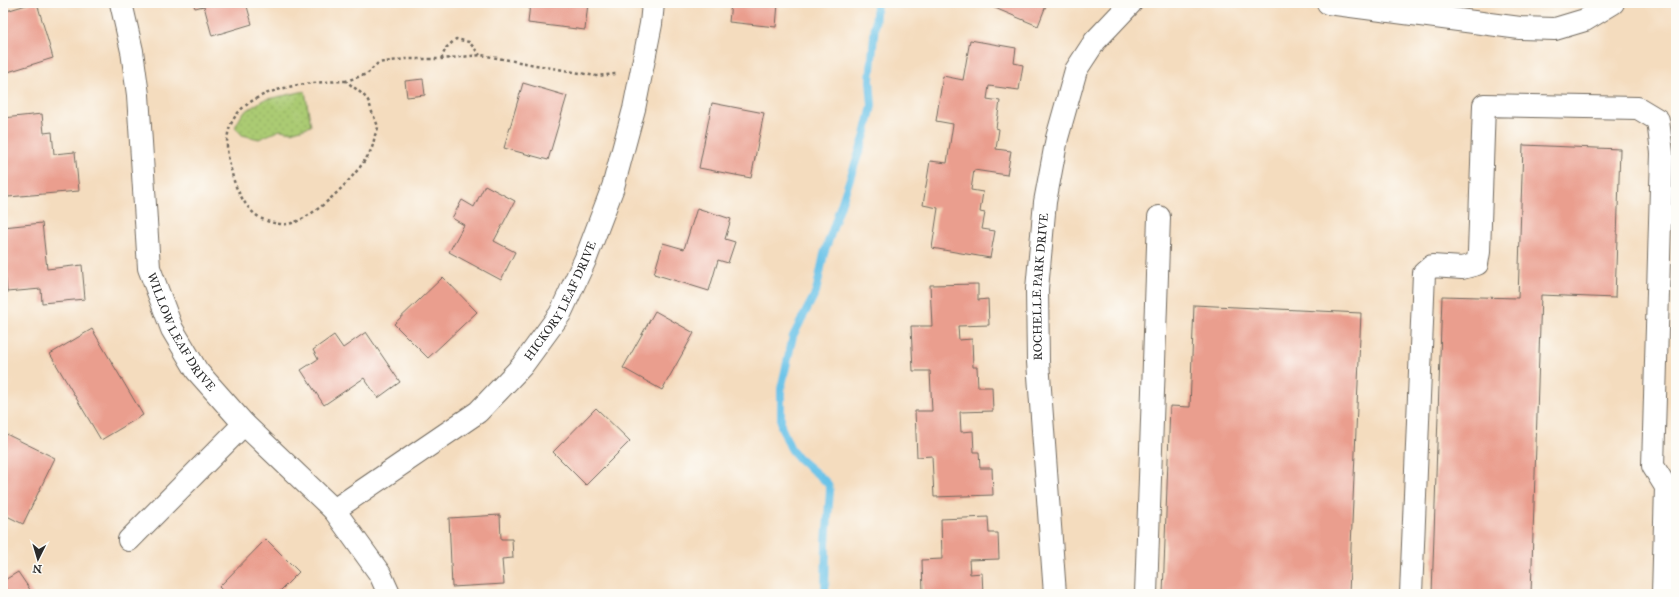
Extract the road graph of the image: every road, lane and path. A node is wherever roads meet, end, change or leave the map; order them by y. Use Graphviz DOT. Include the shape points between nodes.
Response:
graph roads {
  1 [pos="120,3"];
  2 [pos="653,3"];
  3 [pos="1131,3"];
  4 [pos="1328,3"];
  5 [pos="1613,3"];
  6 [pos="481,56"];
  7 [pos="441,59"];
  8 [pos="640,76"];
  9 [pos="346,81"];
  10 [pos="1159,217"];
  11 [pos="244,424"];
  12 [pos="1671,487"];
  13 [pos="334,510"];
  14 [pos="130,540"];
  15 [pos="389,594"];
  16 [pos="1055,594"];
  17 [pos="1146,594"];
  18 [pos="1411,594"];
  19 [pos="1663,594"];
  1 -- 11 [label="street, WILLOW LEAF DRIVE" via="132,52 138,95 149,268 172,329 197,370"];
  2 -- 8 [label="street, HICKORY LEAF DRIVE"];
  3 -- 16 [label="street, ROCHELLE PARK DRIVE" via="1095,41 1076,70 1057,138 1045,202 1037,289 1038,355"];
  4 -- 5 [label="street" via="1520,28 1555,29 1585,20"];
  6 -- 7 [label="path"];
  6 -- 7 [label="path" via="469,42 456,39 446,48"];
  6 -- 8 [label="path" via="596,76"];
  7 -- 9 [label="path" via="404,59 378,63 367,74"];
  8 -- 13 [label="street, HICKORY LEAF DRIVE" via="613,187 586,258 560,314 522,366 478,412"];
  9 -- 9 [label="path" via="368,99 378,127 371,150 352,178 331,200 302,219 282,225 259,218 247,207 236,186 227,154 227,136 231,120 242,107 257,97 322,81"];
  10 -- 17 [label="street"];
  11 -- 13 [label="street, WILLOW LEAF DRIVE"];
  11 -- 14 [label="street"];
  12 -- 18 [label="street" via="1653,466 1662,153 1658,120 1638,108 1484,105 1477,264 1462,268 1432,266 1424,273"];
  12 -- 19 [label="street"];
  13 -- 15 [label="street, WILLOW LEAF DRIVE" via="380,574"];
}
